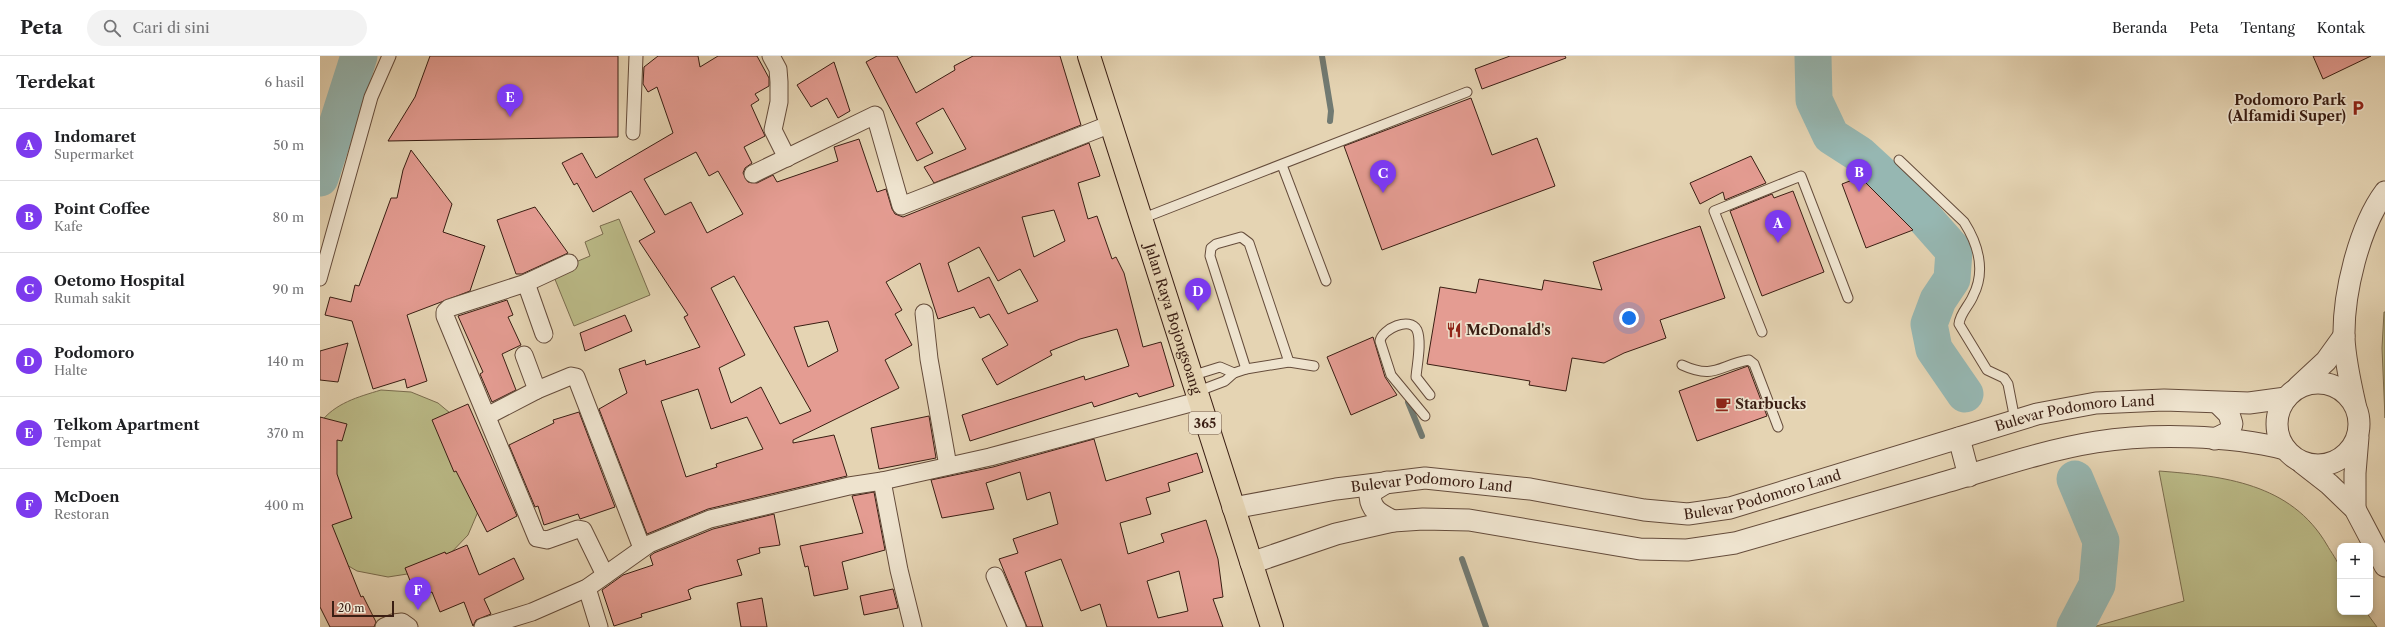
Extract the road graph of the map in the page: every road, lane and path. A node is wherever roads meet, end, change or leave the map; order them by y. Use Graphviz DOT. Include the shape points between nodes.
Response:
graph roads {
  1 [pos="389,56"];
  2 [pos="636,56"];
  3 [pos="771,56"];
  4 [pos="1089,56"];
  5 [pos="1467,92"];
  6 [pos="1111,124"];
  7 [pos="633,133"];
  8 [pos="787,158"];
  9 [pos="1898,160"];
  10 [pos="1282,165"];
  11 [pos="753,174"];
  12 [pos="2385,192"];
  13 [pos="1141,219"];
  14 [pos="569,263"];
  15 [pos="320,279"];
  16 [pos="1326,281"];
  17 [pos="526,283"];
  18 [pos="1848,298"];
  19 [pos="924,312"];
  20 [pos="1762,332"];
  21 [pos="544,334"];
  22 [pos="2344,336"];
  23 [pos="524,355"];
  24 [pos="1289,362"];
  25 [pos="1682,365"];
  26 [pos="1314,366"];
  27 [pos="1246,369"];
  28 [pos="1234,373"];
  29 [pos="537,390"];
  30 [pos="1195,390"];
  31 [pos="2291,393"];
  32 [pos="1430,395"];
  33 [pos="2218,403"];
  34 [pos="2355,405"];
  35 [pos="487,416"];
  36 [pos="1425,416"];
  37 [pos="2015,420"];
  38 [pos="1778,427"];
  39 [pos="2359,432"];
  40 [pos="1959,438"];
  41 [pos="2215,439"];
  42 [pos="2290,453"];
  43 [pos="948,466"];
  44 [pos="1969,476"];
  45 [pos="882,481"];
  46 [pos="1387,482"];
  47 [pos="1233,508"];
  48 [pos="2355,509"];
  49 [pos="1393,520"];
  50 [pos="642,548"];
  51 [pos="1251,564"];
  52 [pos="2385,566"];
  53 [pos="606,575"];
  54 [pos="995,576"];
  55 [pos="587,588"];
  56 [pos="384,627"];
  57 [pos="409,627"];
  58 [pos="484,627"];
  59 [pos="599,627"];
  60 [pos="913,627"];
  61 [pos="1017,627"];
  62 [pos="1271,627"];
  1 -- 15 [label="street" via="371,97"];
  2 -- 7 [label="street"];
  3 -- 8 [label="street" via="778,69 779,82 779,102 773,130"];
  4 -- 6 [label="main road, Jalan Raya Bojongsoang / 365"];
  5 -- 10 [label="lane"];
  6 -- 8 [label="street" via="901,206 875,115"];
  6 -- 13 [label="main road, Jalan Raya Bojongsoang / 365"];
  8 -- 11 [label="street"];
  9 -- 37 [label="lane" via="1964,222 1971,233 1980,262 1980,276 1959,324 1987,370 2004,378 2008,384"];
  10 -- 13 [label="lane"];
  10 -- 16 [label="lane"];
  12 -- 22 [label="street" via="2364,228 2352,268"];
  13 -- 30 [label="main road, Jalan Raya Bojongsoang / 365"];
  14 -- 17 [label="street"];
  17 -- 21 [label="street"];
  17 -- 35 [label="street" via="449,308 445,312"];
  18 -- 20 [label="lane" via="1801,176 1714,210"];
  19 -- 43 [label="street" via="929,359"];
  22 -- 31 [label="street" via="2326,361"];
  22 -- 34 [label="street"];
  23 -- 29 [label="street"];
  24 -- 26 [label="lane"];
  24 -- 27 [label="lane"];
  24 -- 27 [label="lane" via="1249,243 1241,237 1216,244 1211,248 1210,256"];
  25 -- 38 [label="lane" via="1707,373 1749,360 1754,364"];
  27 -- 28 [label="lane"];
  28 -- 30 [label="lane" via="1224,381"];
  28 -- 30 [label="lane" via="1220,367"];
  29 -- 35 [label="street"];
  29 -- 50 [label="street" via="571,376 576,378"];
  30 -- 43 [label="street" via="990,457"];
  30 -- 47 [label="main road, Jalan Raya Bojongsoang / 365"];
  31 -- 33 [label="street, Bulevar Podomoro Land" via="2272,401"];
  31 -- 34 [label="street" via="2308,384 2322,382 2336,386 2347,394"];
  31 -- 42 [label="street" via="2279,410 2276,424 2278,437"];
  32 -- 36 [label="lane" via="1416,377 1417,330 1411,324 1404,324 1387,331 1380,341 1391,375"];
  33 -- 37 [label="street, Bulevar Podomoro Land" via="2164,400 2096,403"];
  33 -- 41 [label="street" via="2229,414 2232,424 2229,432"];
  34 -- 39 [label="street" via="2359,418"];
  35 -- 53 [label="street" via="537,538 547,540 578,529 583,530"];
  37 -- 40 [label="street, Bulevar Podomoro Land"];
  39 -- 42 [label="street" via="2354,445 2334,462 2321,465 2307,464"];
  39 -- 48 [label="street"];
  40 -- 44 [label="street"];
  40 -- 46 [label="street, Bulevar Podomoro Land" via="1730,508 1688,514 1644,510 1485,483 1425,478"];
  41 -- 42 [label="street" via="2262,443"];
  41 -- 44 [label="street" via="2161,438 2096,442"];
  42 -- 48 [label="street"];
  43 -- 45 [label="street"];
  44 -- 49 [label="street" via="1735,543 1687,550 1640,548 1470,520"];
  45 -- 50 [label="street" via="849,486 710,519"];
  45 -- 60 [label="street"];
  46 -- 47 [label="street, Bulevar Podomoro Land"];
  46 -- 49 [label="street" via="1374,490 1370,496 1370,503 1378,513"];
  47 -- 51 [label="main road, Jalan Raya Bojongsoang / 365"];
  48 -- 52 [label="street"];
  49 -- 51 [label="street" via="1333,535"];
  50 -- 53 [label="street"];
  51 -- 62 [label="main road, Jalan Raya Bojongsoang / 365"];
  53 -- 55 [label="street"];
  54 -- 61 [label="street"];
  55 -- 58 [label="street" via="532,612"];
  55 -- 59 [label="street"];
  56 -- 57 [label="street" via="402,622"];
}
